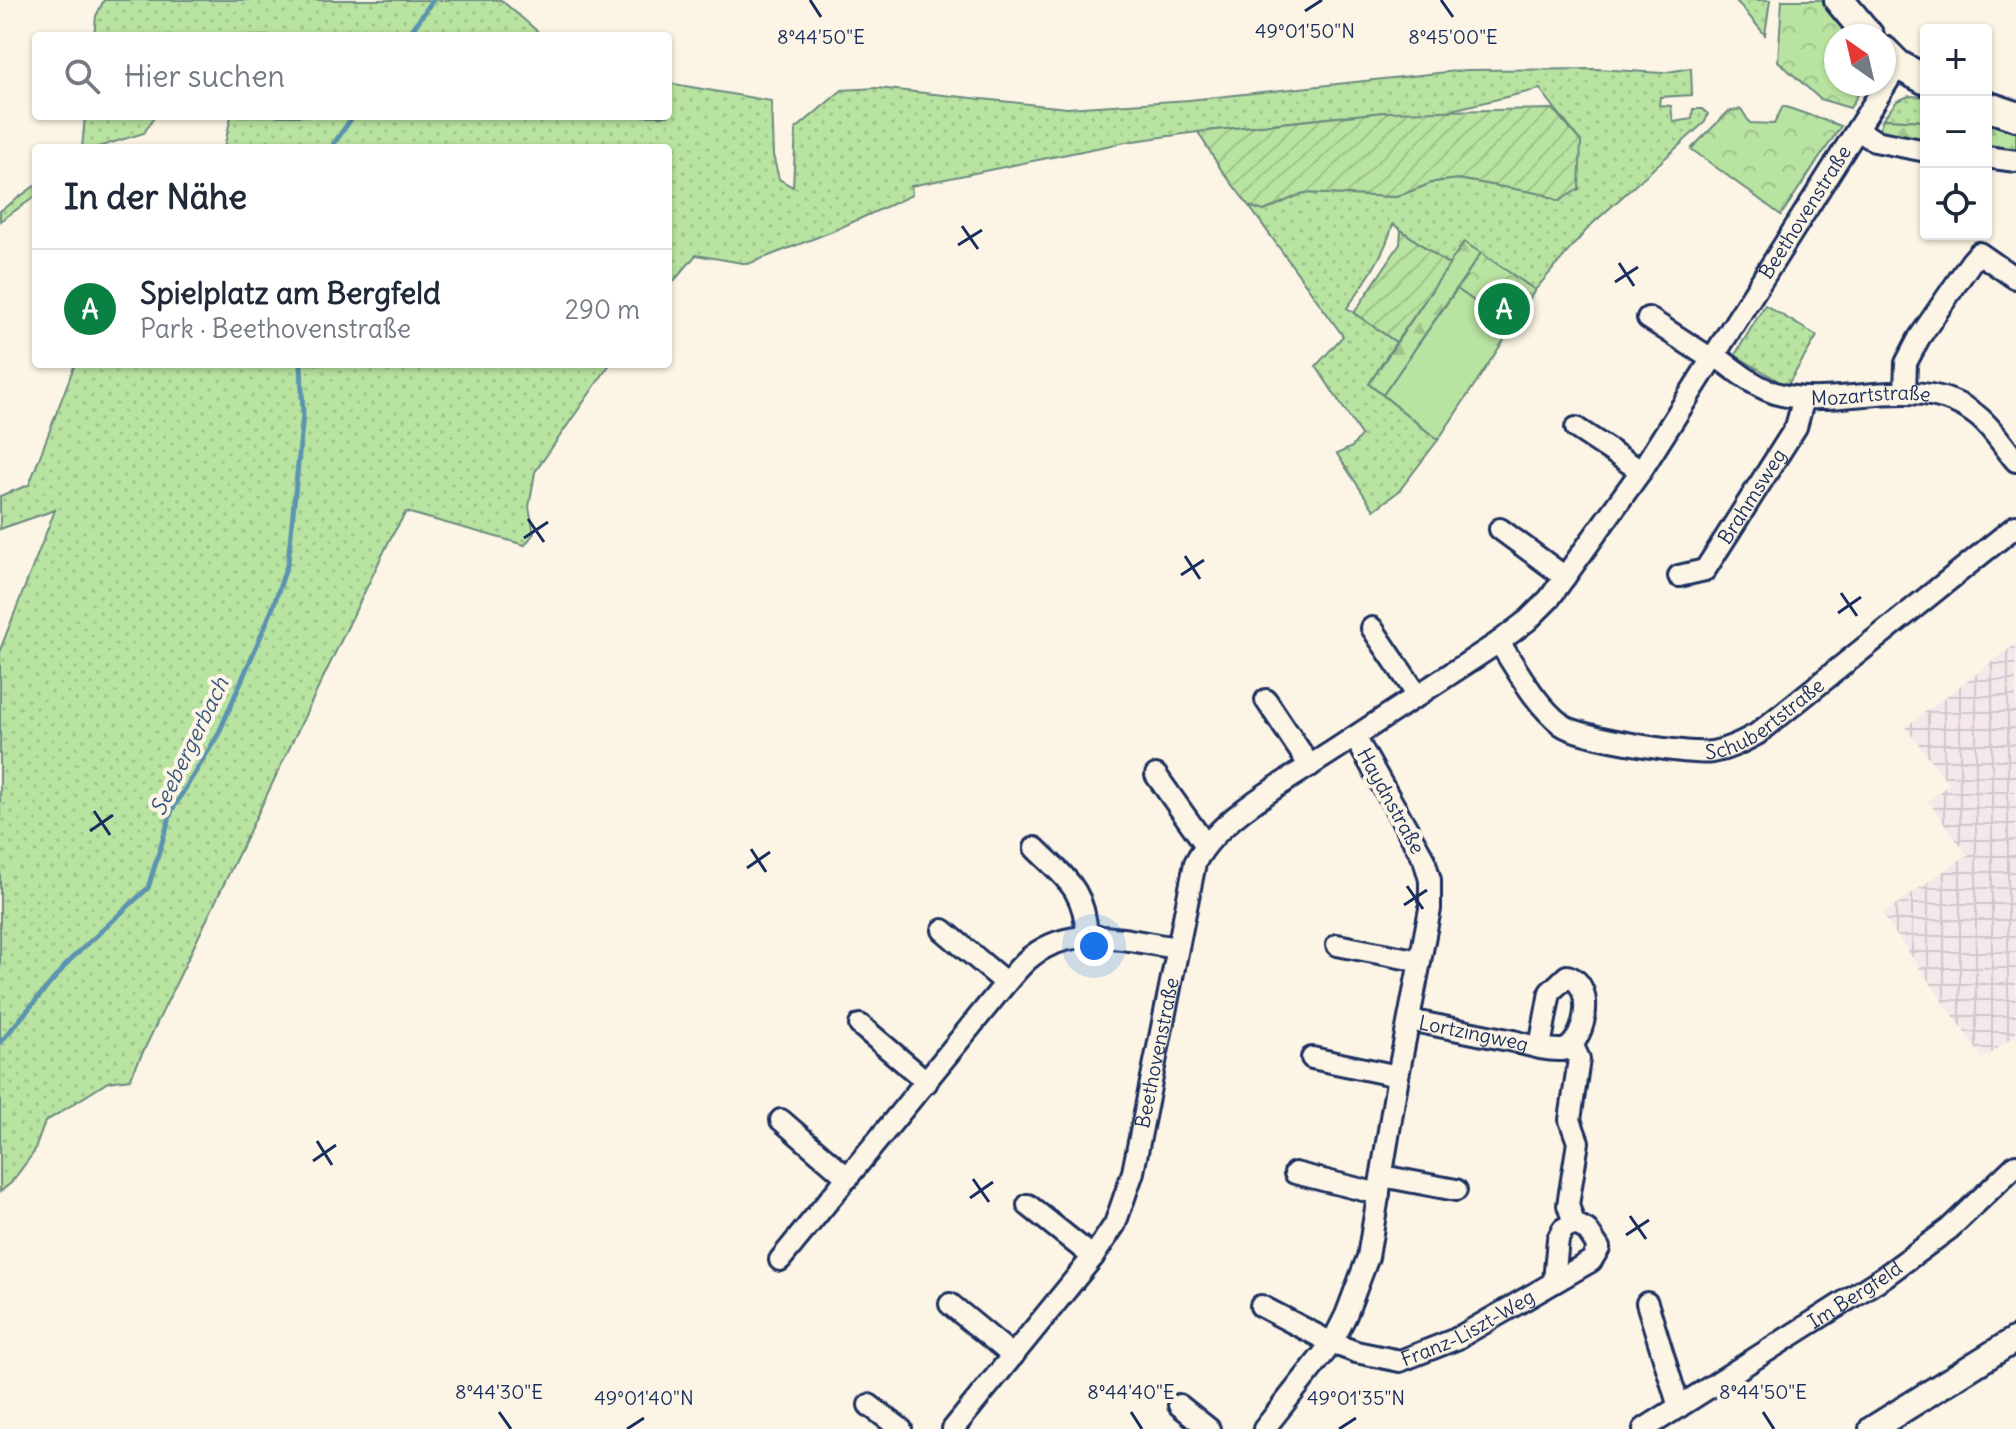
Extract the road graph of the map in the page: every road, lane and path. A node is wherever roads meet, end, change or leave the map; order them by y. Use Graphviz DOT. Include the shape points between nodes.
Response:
graph roads {
  1 [pos="1839,0"];
  2 [pos="1859,24"];
  3 [pos="1896,61"];
  4 [pos="1920,76"];
  5 [pos="1874,96"];
  6 [pos="1992,108"];
  7 [pos="2016,116"];
  8 [pos="1858,130"];
  9 [pos="1920,150"];
  10 [pos="1992,158"];
  11 [pos="2016,161"];
  12 [pos="2015,278"];
  13 [pos="1648,318"];
  14 [pos="1711,356"];
  15 [pos="1905,392"];
  16 [pos="1804,398"];
  17 [pos="1576,428"];
  18 [pos="2016,461"];
  19 [pos="1641,471"];
  20 [pos="2016,526"];
  21 [pos="1500,529"];
  22 [pos="1679,576"];
  23 [pos="1565,577"];
  24 [pos="1372,628"];
  25 [pos="1499,642"];
  26 [pos="1418,696"];
  27 [pos="1266,700"];
  28 [pos="1355,737"];
  29 [pos="1310,766"];
  30 [pos="1156,775"];
  31 [pos="1205,844"];
  32 [pos="1035,848"];
  33 [pos="943,930"];
  34 [pos="1087,935"];
  35 [pos="1337,945"];
  36 [pos="1177,948"];
  37 [pos="1420,961"];
  38 [pos="1006,983"];
  39 [pos="1409,1020"];
  40 [pos="860,1025"];
  41 [pos="1573,1046"];
  42 [pos="1540,1047"];
  43 [pos="1312,1058"];
  44 [pos="1398,1076"];
  45 [pos="927,1082"];
  46 [pos="781,1120"];
  47 [pos="2016,1165"];
  48 [pos="1295,1173"];
  49 [pos="848,1178"];
  50 [pos="1381,1185"];
  51 [pos="1456,1190"];
  52 [pos="1028,1205"];
  53 [pos="1574,1223"];
  54 [pos="1093,1257"];
  55 [pos="780,1260"];
  56 [pos="1554,1281"];
  57 [pos="1647,1303"];
  58 [pos="950,1304"];
  59 [pos="1261,1306"];
  60 [pos="1332,1343"];
  61 [pos="2013,1346"];
  62 [pos="1013,1356"];
  63 [pos="869,1405"];
  64 [pos="1179,1405"];
  65 [pos="1679,1407"];
  66 [pos="901,1429"];
  67 [pos="953,1429"];
  68 [pos="1209,1429"];
  69 [pos="1264,1429"];
  70 [pos="1644,1429"];
  71 [pos="1872,1429"];
  1 -- 2 [label="main road"];
  3 -- 4 [label="main road"];
  5 -- 8 [label="street, Beethovenstraße"];
  6 -- 7 [label="main road"];
  8 -- 9 [label="street" via="1875,141"];
  8 -- 14 [label="street, Beethovenstraße"];
  10 -- 11 [label="street"];
  12 -- 15 [label="street" via="1979,253 1919,338 1906,363"];
  13 -- 14 [label="street"];
  14 -- 16 [label="street, Mozartstraße" via="1759,386"];
  14 -- 19 [label="street, Beethovenstraße"];
  15 -- 16 [label="street, Mozartstraße"];
  15 -- 18 [label="street, Mozartstraße" via="1942,396 1965,407"];
  16 -- 22 [label="street, Brahmsweg" via="1796,427 1705,570"];
  17 -- 19 [label="street"];
  19 -- 23 [label="street, Beethovenstraße"];
  20 -- 25 [label="street, Schubertstraße" via="1757,734 1709,752 1582,734 1564,726 1539,703"];
  21 -- 23 [label="street"];
  23 -- 25 [label="street, Beethovenstraße" via="1528,620"];
  24 -- 26 [label="street"];
  25 -- 26 [label="street, Beethovenstraße"];
  26 -- 28 [label="street, Beethovenstraße"];
  27 -- 29 [label="street"];
  28 -- 29 [label="street, Beethovenstraße"];
  28 -- 37 [label="street, Haydnstraße" via="1424,859 1430,909"];
  29 -- 31 [label="street, Beethovenstraße"];
  30 -- 31 [label="street"];
  31 -- 36 [label="street, Beethovenstraße" via="1195,863"];
  32 -- 34 [label="street" via="1083,902"];
  33 -- 38 [label="street"];
  34 -- 36 [label="street"];
  34 -- 38 [label="street" via="1050,944"];
  35 -- 37 [label="street"];
  36 -- 54 [label="street, Beethovenstraße" via="1133,1172 1115,1224"];
  37 -- 39 [label="street, Haydnstraße"];
  38 -- 45 [label="street"];
  39 -- 42 [label="street, Lortzingweg"];
  39 -- 44 [label="street, Haydnstraße"];
  40 -- 45 [label="street"];
  41 -- 42 [label="street, Lortzingweg"];
  41 -- 42 [label="street, Lortzingweg" via="1586,1000 1576,979 1567,976 1550,992"];
  41 -- 53 [label="street, Lortzingweg" via="1579,1059 1570,1120 1578,1142 1568,1205"];
  43 -- 44 [label="street"];
  44 -- 50 [label="street, Haydnstraße"];
  45 -- 49 [label="street"];
  46 -- 49 [label="street"];
  47 -- 65 [label="street, Im Bergfeld" via="1949,1229 1885,1276"];
  48 -- 50 [label="street"];
  49 -- 55 [label="street"];
  50 -- 51 [label="street"];
  50 -- 60 [label="street, Haydnstraße" via="1368,1257"];
  52 -- 54 [label="street"];
  53 -- 56 [label="street, Franz-Liszt-Weg" via="1558,1239"];
  53 -- 56 [label="street, Franz-Liszt-Weg" via="1587,1230 1599,1248 1591,1261"];
  54 -- 62 [label="street, Beethovenstraße"];
  56 -- 60 [label="street, Franz-Liszt-Weg" via="1456,1339 1400,1361"];
  57 -- 65 [label="street"];
  58 -- 62 [label="street"];
  59 -- 60 [label="street"];
  60 -- 69 [label="street, Haydnstraße"];
  61 -- 71 [label="street"];
  62 -- 67 [label="street, Beethovenstraße"];
  63 -- 66 [label="street"];
  64 -- 68 [label="street"];
  65 -- 70 [label="street, Im Bergfeld"];
}
